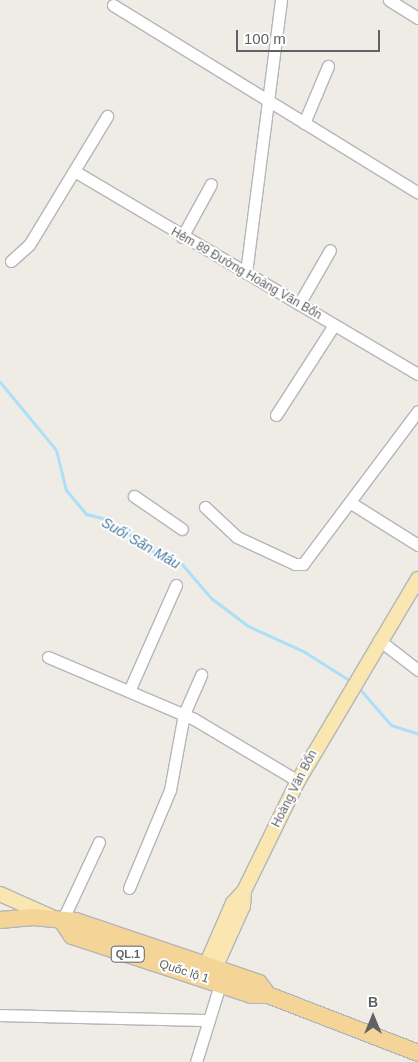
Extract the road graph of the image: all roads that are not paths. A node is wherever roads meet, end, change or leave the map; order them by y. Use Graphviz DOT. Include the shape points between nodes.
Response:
graph roads {
  1 [pos="281,0"];
  2 [pos="389,0"];
  3 [pos="112,5"];
  4 [pos="418,18"];
  5 [pos="328,66"];
  6 [pos="267,101"];
  7 [pos="107,116"];
  8 [pos="304,123"];
  9 [pos="76,172"];
  10 [pos="211,184"];
  11 [pos="418,193"];
  12 [pos="182,237"];
  13 [pos="330,250"];
  14 [pos="10,261"];
  15 [pos="246,273"];
  16 [pos="299,304"];
  17 [pos="334,324"];
  18 [pos="418,374"];
  19 [pos="418,411"];
  20 [pos="276,415"];
  21 [pos="134,496"];
  22 [pos="350,503"];
  23 [pos="205,507"];
  24 [pos="182,529"];
  25 [pos="418,545"];
  26 [pos="418,579"];
  27 [pos="176,585"];
  28 [pos="379,640"];
  29 [pos="48,657"];
  30 [pos="418,670"];
  31 [pos="201,675"];
  32 [pos="129,691"];
  33 [pos="184,714"];
  34 [pos="298,781"];
  35 [pos="99,842"];
  36 [pos="130,888"];
  37 [pos="0,894"];
  38 [pos="0,920"];
  39 [pos="62,921"];
  40 [pos="213,974"];
  41 [pos="0,1015"];
  42 [pos="208,1020"];
  43 [pos="418,1053"];
  44 [pos="196,1062"];
  1 -- 6 [label="street"];
  2 -- 4 [label="street"];
  3 -- 6 [label="street"];
  5 -- 8 [label="street"];
  6 -- 8 [label="street"];
  6 -- 15 [label="street"];
  7 -- 9 [label="street"];
  8 -- 11 [label="street"];
  9 -- 12 [label="street, Hẻm 89 Đường Hoàng Văn Bổn"];
  9 -- 14 [label="street" via="59,192 29,245"];
  10 -- 12 [label="street"];
  12 -- 15 [label="street, Hẻm 89 Đường Hoàng Văn Bổn"];
  13 -- 16 [label="street"];
  15 -- 16 [label="street, Hẻm 89 Đường Hoàng Văn Bổn"];
  16 -- 17 [label="street, Hẻm 89 Đường Hoàng Văn Bổn"];
  17 -- 18 [label="street, Hẻm 89 Đường Hoàng Văn Bổn"];
  17 -- 20 [label="street"];
  19 -- 22 [label="street"];
  21 -- 24 [label="street"];
  22 -- 23 [label="street" via="303,564 295,564 237,536"];
  22 -- 25 [label="street"];
  26 -- 28 [label="main road, Hoàng Văn Bổn"];
  27 -- 32 [label="street"];
  28 -- 30 [label="street"];
  28 -- 34 [label="main road, Hoàng Văn Bổn"];
  29 -- 32 [label="street"];
  31 -- 33 [label="street"];
  32 -- 33 [label="street"];
  33 -- 34 [label="street"];
  33 -- 36 [label="street" via="170,790"];
  34 -- 40 [label="main road, Hoàng Văn Bổn" via="244,891 233,903"];
  35 -- 39 [label="street"];
  37 -- 39 [label="main road"];
  38 -- 39 [label="highway" via="33,917"];
  39 -- 40 [label="highway, Quốc lộ 1 / QL.1" via="72,936"];
  40 -- 42 [label="street"];
  40 -- 43 [label="highway, Quốc lộ 1 / QL.1" via="251,995 268,994"];
  41 -- 42 [label="street"];
  42 -- 44 [label="street"];
}
